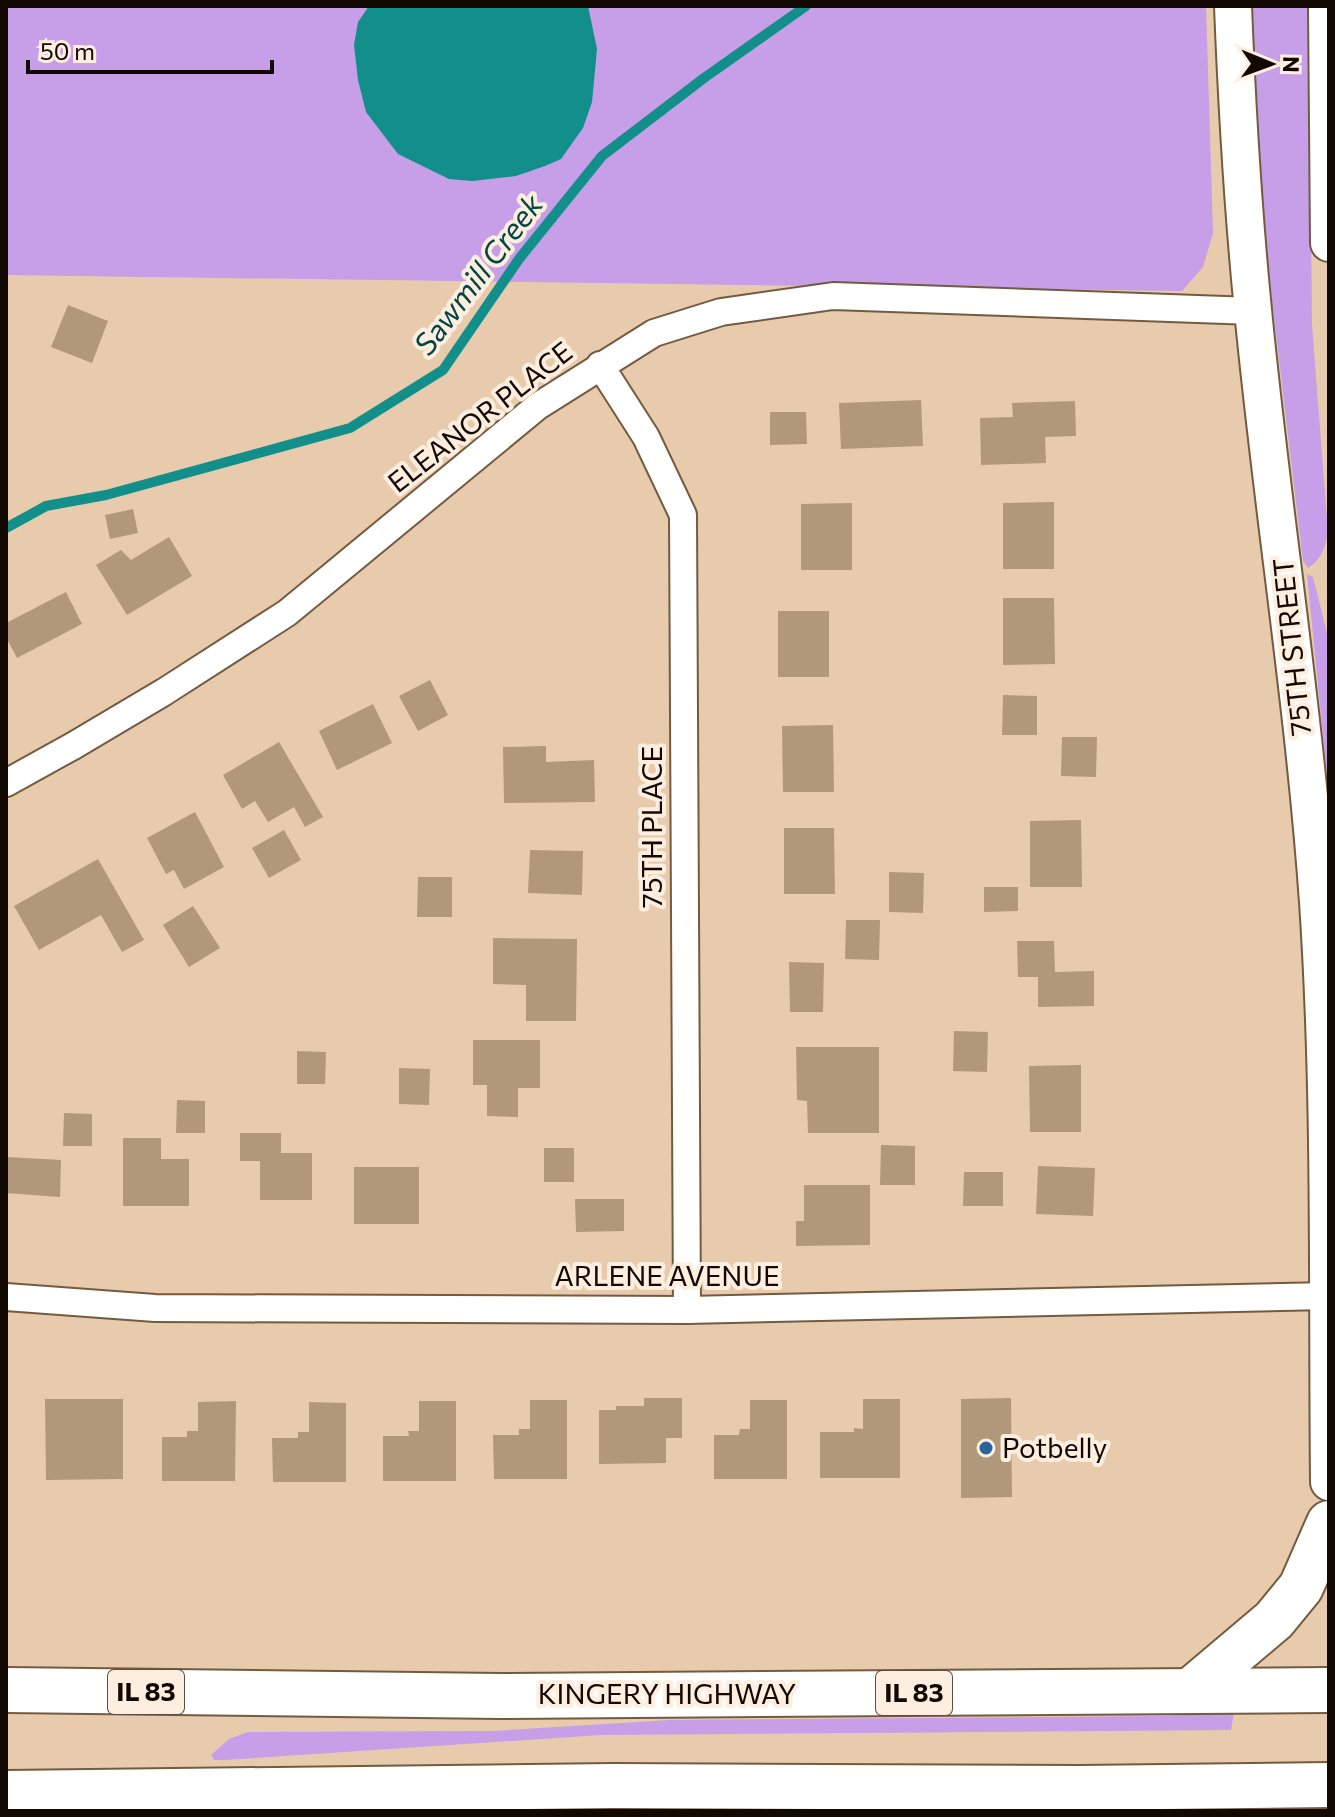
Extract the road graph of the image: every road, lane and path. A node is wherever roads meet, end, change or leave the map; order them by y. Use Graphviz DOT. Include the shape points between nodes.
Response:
graph roads {
  1 [pos="1233,6"];
  2 [pos="1327,6"];
  3 [pos="1329,243"];
  4 [pos="1253,311"];
  5 [pos="600,365"];
  6 [pos="6,783"];
  7 [pos="1328,1296"];
  8 [pos="6,1297"];
  9 [pos="687,1310"];
  10 [pos="1329,1482"];
  11 [pos="1329,1523"];
  12 [pos="6,1690"];
  13 [pos="1329,1690"];
  14 [pos="1190,1691"];
  15 [pos="1329,1785"];
  16 [pos="1210,1786"];
  17 [pos="6,1793"];
  18 [pos="1261,1811"];
  1 -- 4 [label="main road, 75TH STREET"];
  2 -- 3 [label="main road"];
  4 -- 5 [label="street, ELEANOR PLACE" via="833,296 721,312 654,333"];
  4 -- 7 [label="main road, 75TH STREET" via="1318,902"];
  5 -- 6 [label="street, ELEANOR PLACE" via="538,406 287,613"];
  5 -- 9 [label="street, 75TH PLACE" via="646,437 683,515"];
  7 -- 9 [label="street, ARLENE AVENUE"];
  7 -- 10 [label="main road, 75TH STREET"];
  8 -- 9 [label="street, ARLENE AVENUE" via="155,1308"];
  11 -- 14 [label="highway" via="1301,1587 1274,1620"];
  12 -- 14 [label="highway, KINGERY HIGHWAY / IL 83" via="500,1696"];
  13 -- 14 [label="highway, KINGERY HIGHWAY / IL 83"];
  15 -- 16 [label="highway"];
  16 -- 17 [label="highway"];
  16 -- 18 [label="highway"];
}
